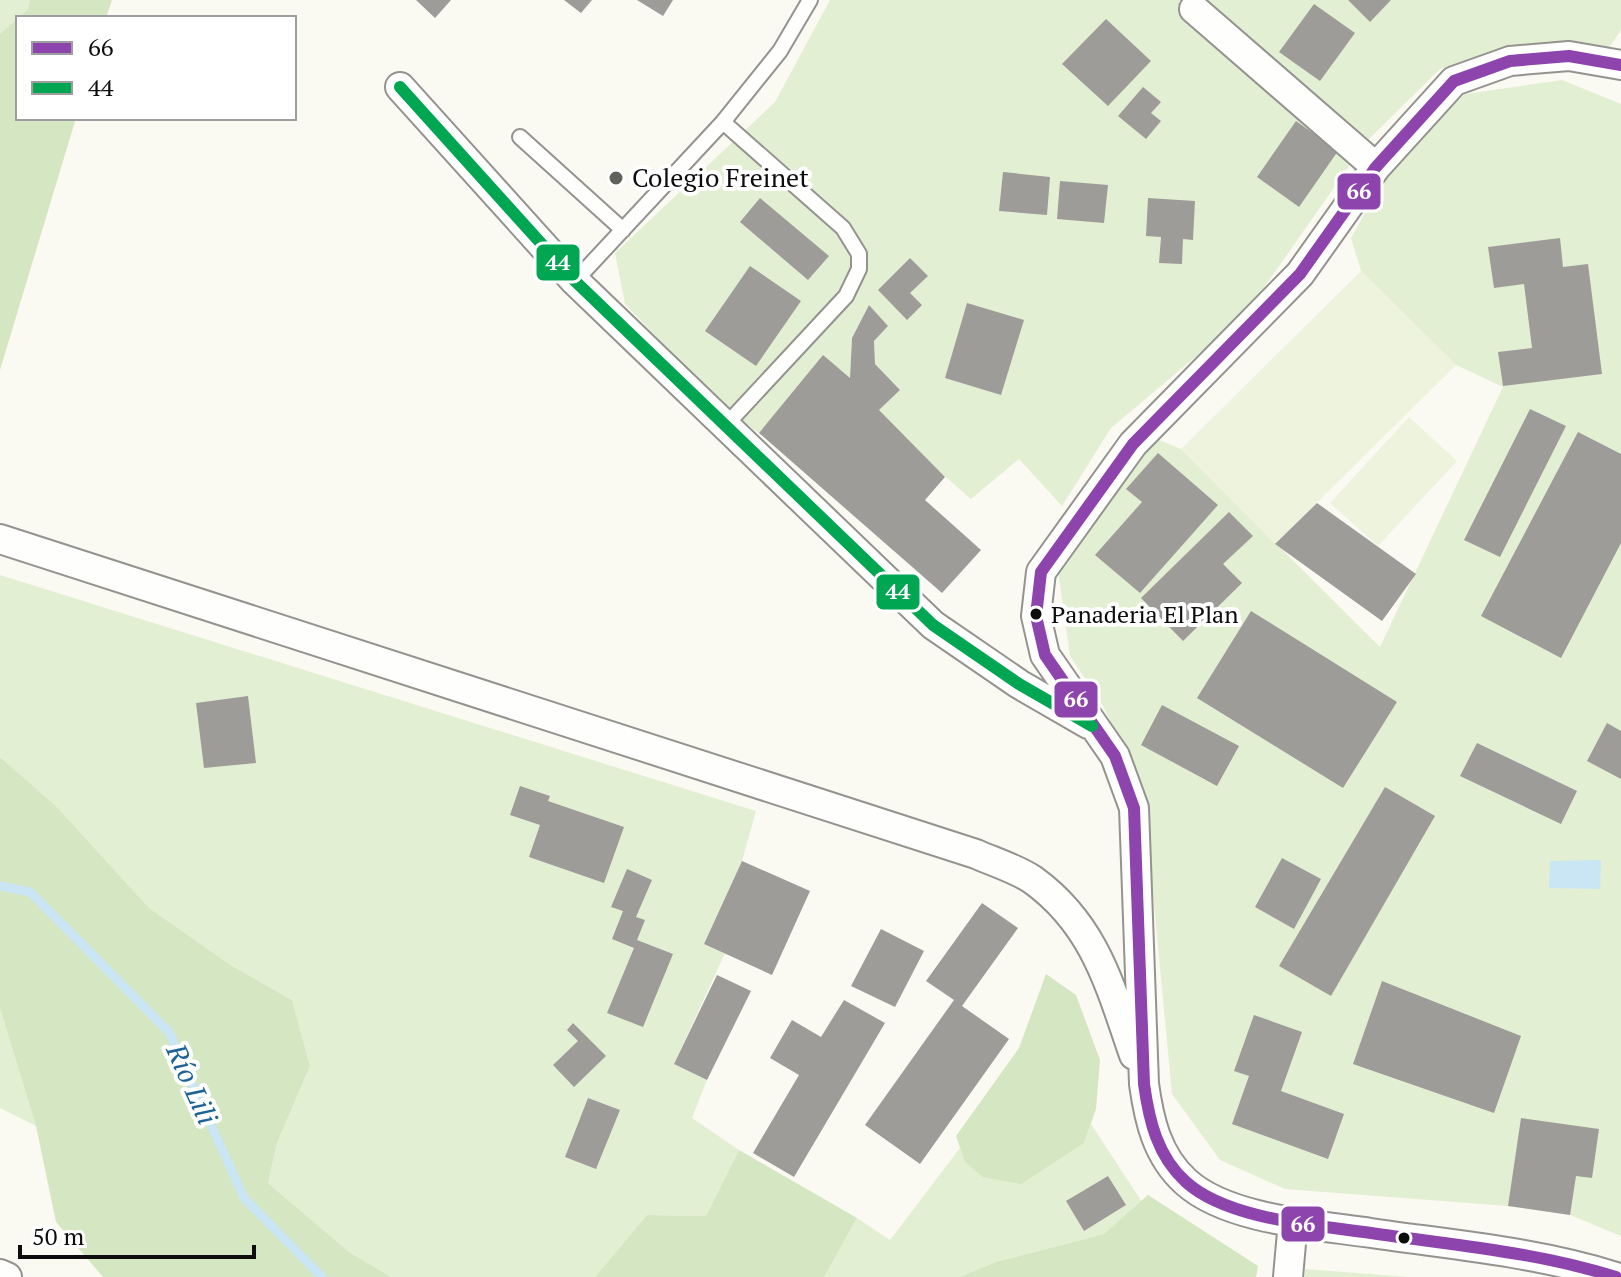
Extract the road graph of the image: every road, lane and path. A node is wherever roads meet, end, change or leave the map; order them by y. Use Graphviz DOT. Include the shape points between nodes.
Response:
graph roads {
  1 [pos="810,0"];
  2 [pos="1194,9"];
  3 [pos="1621,65"];
  4 [pos="400,87"];
  5 [pos="723,122"];
  6 [pos="520,137"];
  7 [pos="1376,167"];
  8 [pos="623,230"];
  9 [pos="575,281"];
  10 [pos="726,425"];
  11 [pos="0,539"];
  12 [pos="1092,726"];
  13 [pos="1144,1084"];
  14 [pos="1293,1221"];
  15 [pos="1565,1269"];
  16 [pos="0,1274"];
  17 [pos="7,1277"];
  18 [pos="1288,1277"];
  19 [pos="1616,1277"];
  1 -- 5 [label="lane" via="780,51"];
  2 -- 7 [label="street"];
  3 -- 7 [label="street" via="1569,56 1510,61 1454,81"];
  4 -- 9 [label="street"];
  5 -- 8 [label="lane"];
  5 -- 10 [label="lane" via="843,228 859,254 859,269 846,296"];
  6 -- 8 [label="lane"];
  7 -- 12 [label="street" via="1300,274 1133,444 1041,572 1036,616 1045,655"];
  8 -- 9 [label="lane"];
  9 -- 10 [label="street"];
  10 -- 12 [label="street" via="933,625"];
  11 -- 13 [label="street" via="976,854 1031,878 1072,912 1102,962"];
  12 -- 13 [label="street" via="1115,756 1134,808"];
  13 -- 14 [label="street" via="1149,1123 1165,1157 1185,1181 1207,1196"];
  14 -- 15 [label="street"];
  14 -- 18 [label="street"];
  15 -- 19 [label="street"];
  16 -- 17 [label="street"];
}
